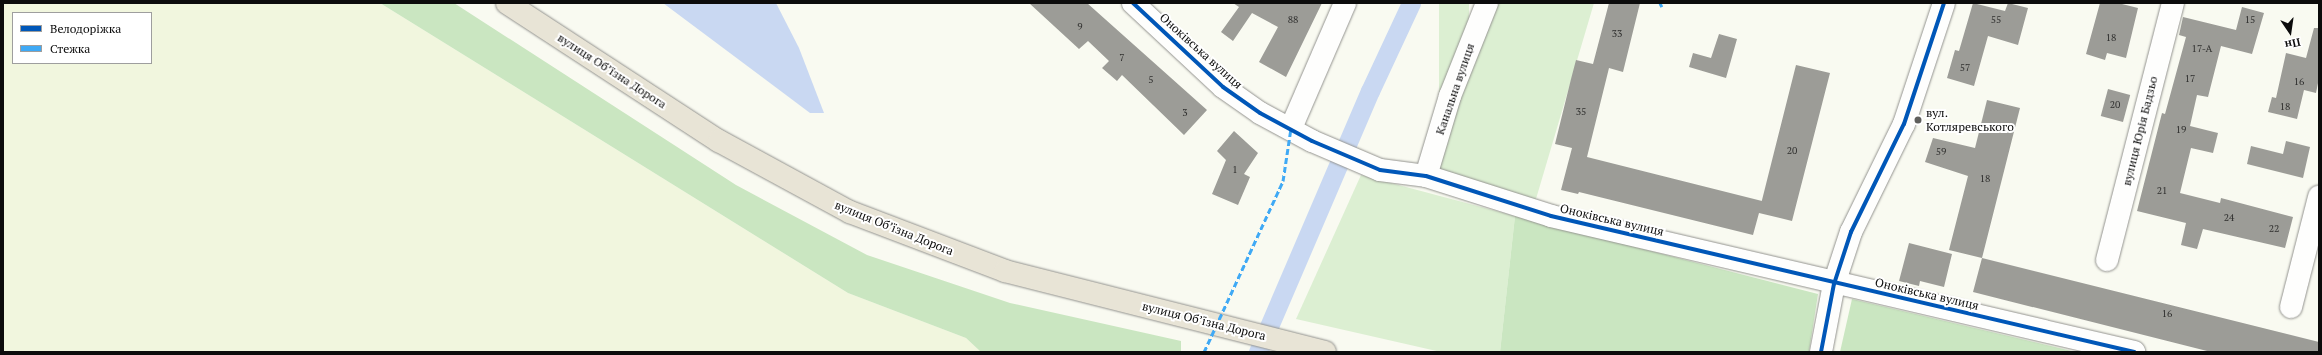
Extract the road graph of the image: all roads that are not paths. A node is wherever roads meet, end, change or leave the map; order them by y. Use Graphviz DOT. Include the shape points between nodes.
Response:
graph roads {
  1 [pos="507,3"];
  2 [pos="1133,3"];
  3 [pos="1345,3"];
  4 [pos="1487,3"];
  5 [pos="1944,3"];
  6 [pos="2173,3"];
  7 [pos="1291,128"];
  8 [pos="1426,176"];
  9 [pos="2319,197"];
  10 [pos="2107,260"];
  11 [pos="1834,284"];
  12 [pos="2291,306"];
  13 [pos="1323,351"];
  14 [pos="1821,352"];
  15 [pos="2134,352"];
  1 -- 13 [label="highway, вулиця Обʼїзна Дорога" via="719,141 808,192 850,212 922,242 1005,271"];
  2 -- 7 [label="street, Оноківська вулиця" via="1223,87 1260,113"];
  3 -- 7 [label="street"];
  4 -- 8 [label="street, Канальна вулиця" via="1450,96"];
  5 -- 11 [label="street" via="1904,124 1851,232"];
  6 -- 10 [label="street, вулиця Юрія Бадзьо"];
  7 -- 8 [label="street, Оноківська вулиця" via="1312,141 1380,170"];
  8 -- 11 [label="street, Оноківська вулиця" via="1551,216 1783,269"];
  9 -- 12 [label="street"];
  11 -- 14 [label="street"];
  11 -- 15 [label="street, Оноківська вулиця"];
}
